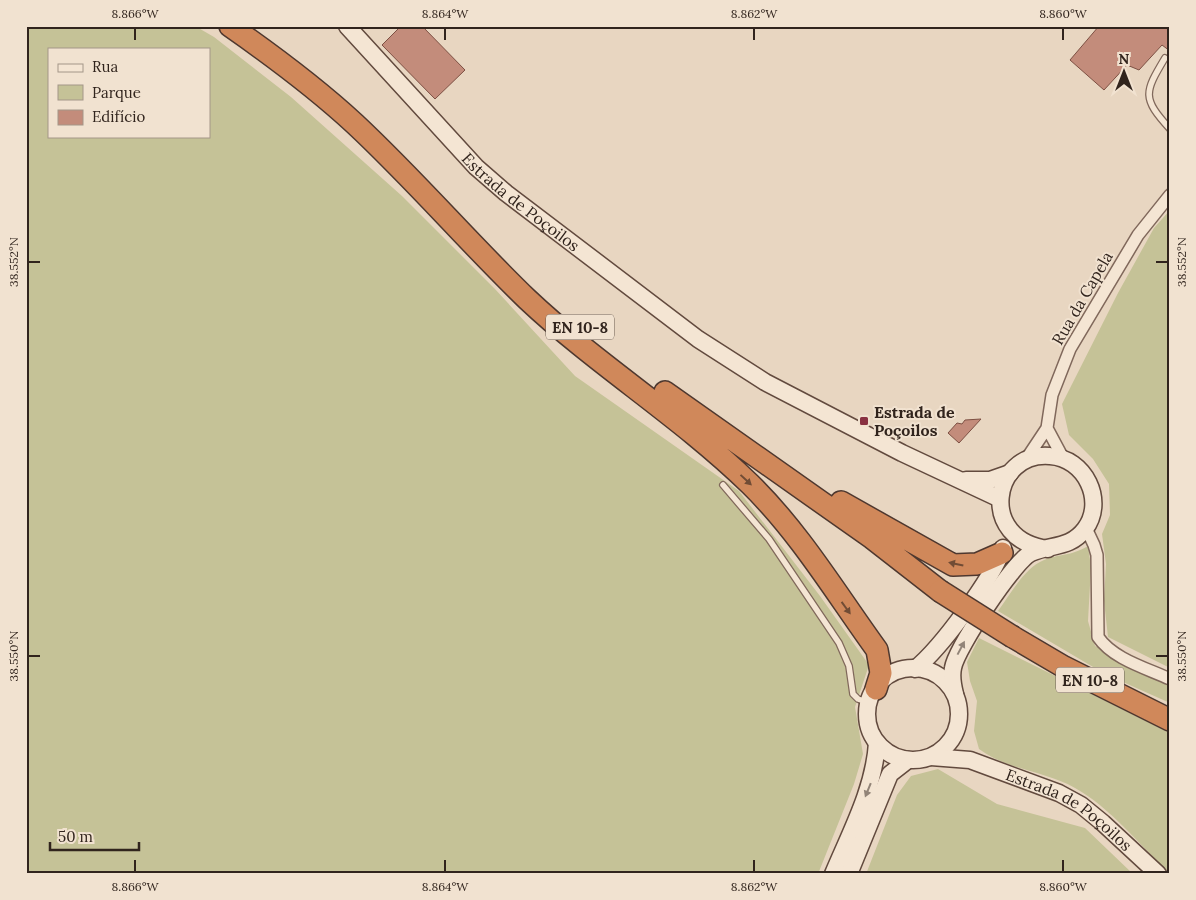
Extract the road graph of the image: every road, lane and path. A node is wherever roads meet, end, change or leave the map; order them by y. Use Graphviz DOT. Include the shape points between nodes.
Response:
graph roads {
  1 [pos="230,26"];
  2 [pos="251,26"];
  3 [pos="346,26"];
  4 [pos="1165,58"];
  5 [pos="1170,129"];
  6 [pos="1170,195"];
  7 [pos="673,407"];
  8 [pos="1047,428"];
  9 [pos="1063,458"];
  10 [pos="1025,461"];
  11 [pos="1010,473"];
  12 [pos="956,480"];
  13 [pos="723,485"];
  14 [pos="1000,499"];
  15 [pos="1086,528"];
  16 [pos="1010,531"];
  17 [pos="1048,549"];
  18 [pos="1002,553"];
  19 [pos="915,669"];
  20 [pos="1170,679"];
  21 [pos="955,694"];
  22 [pos="872,696"];
  23 [pos="1170,720"];
  24 [pos="957,727"];
  25 [pos="877,743"];
  26 [pos="931,757"];
  27 [pos="908,760"];
  28 [pos="970,760"];
  29 [pos="833,874"];
  30 [pos="849,874"];
  31 [pos="1158,874"];
  1 -- 7 [label="highway, EN 10-8" via="347,117 560,328"];
  2 -- 7 [label="highway, EN 10-8" via="311,71 385,136 522,276"];
  3 -- 12 [label="main road, Estrada de Poçoilos" via="476,167 698,339 765,382"];
  4 -- 5 [label="lane" via="1152,79 1148,95 1153,110"];
  6 -- 8 [label="street, Rua da Capela" via="1138,236 1070,349 1052,395"];
  18 -- 7 [label="highway, one-way" via="966,566 953,565"];
  7 -- 22 [label="highway, one-way" via="778,514 877,650 881,673"];
  7 -- 23 [label="highway, EN 10-8, bridge" via="859,541 1064,667"];
  8 -- 9 [label="street"];
  8 -- 10 [label="street, Rua da Capela"];
  9 -- 10 [label="main road, Estrada de Poçoilos" via="1037,456"];
  9 -- 15 [label="main road" via="1085,475 1092,488 1092,516"];
  10 -- 11 [label="main road, Estrada de Poçoilos"];
  11 -- 12 [label="main road, Estrada de Poçoilos" via="990,480"];
  11 -- 14 [label="main road, Estrada de Poçoilos"];
  12 -- 14 [label="main road, Estrada de Poçoilos"];
  13 -- 22 [label="lane" via="769,539 839,643 849,666 853,694 858,699"];
  14 -- 16 [label="main road" via="1000,510"];
  15 -- 17 [label="main road" via="1076,539"];
  15 -- 20 [label="street" via="1097,555 1098,637 1116,654"];
  16 -- 17 [label="main road" via="1020,541"];
  16 -- 18 [label="main road"];
  21 -- 17 [label="main road, one-way" via="953,668 964,641 1017,565 1031,553"];
  18 -- 19 [label="main road" via="995,568 938,646"];
  19 -- 21 [label="main road" via="938,676"];
  19 -- 22 [label="main road" via="893,674"];
  21 -- 24 [label="main road" via="959,707"];
  22 -- 25 [label="main road" via="868,720"];
  24 -- 26 [label="main road" via="950,742"];
  24 -- 28 [label="main road"];
  25 -- 27 [label="main road" via="891,754"];
  25 -- 29 [label="main road, one-way" via="871,784"];
  26 -- 27 [label="main road, Estrada de Poçoilos"];
  26 -- 28 [label="main road, Estrada de Poçoilos"];
  27 -- 30 [label="main road" via="890,774"];
  28 -- 31 [label="main road, Estrada de Poçoilos" via="1035,783 1081,805"];
}
